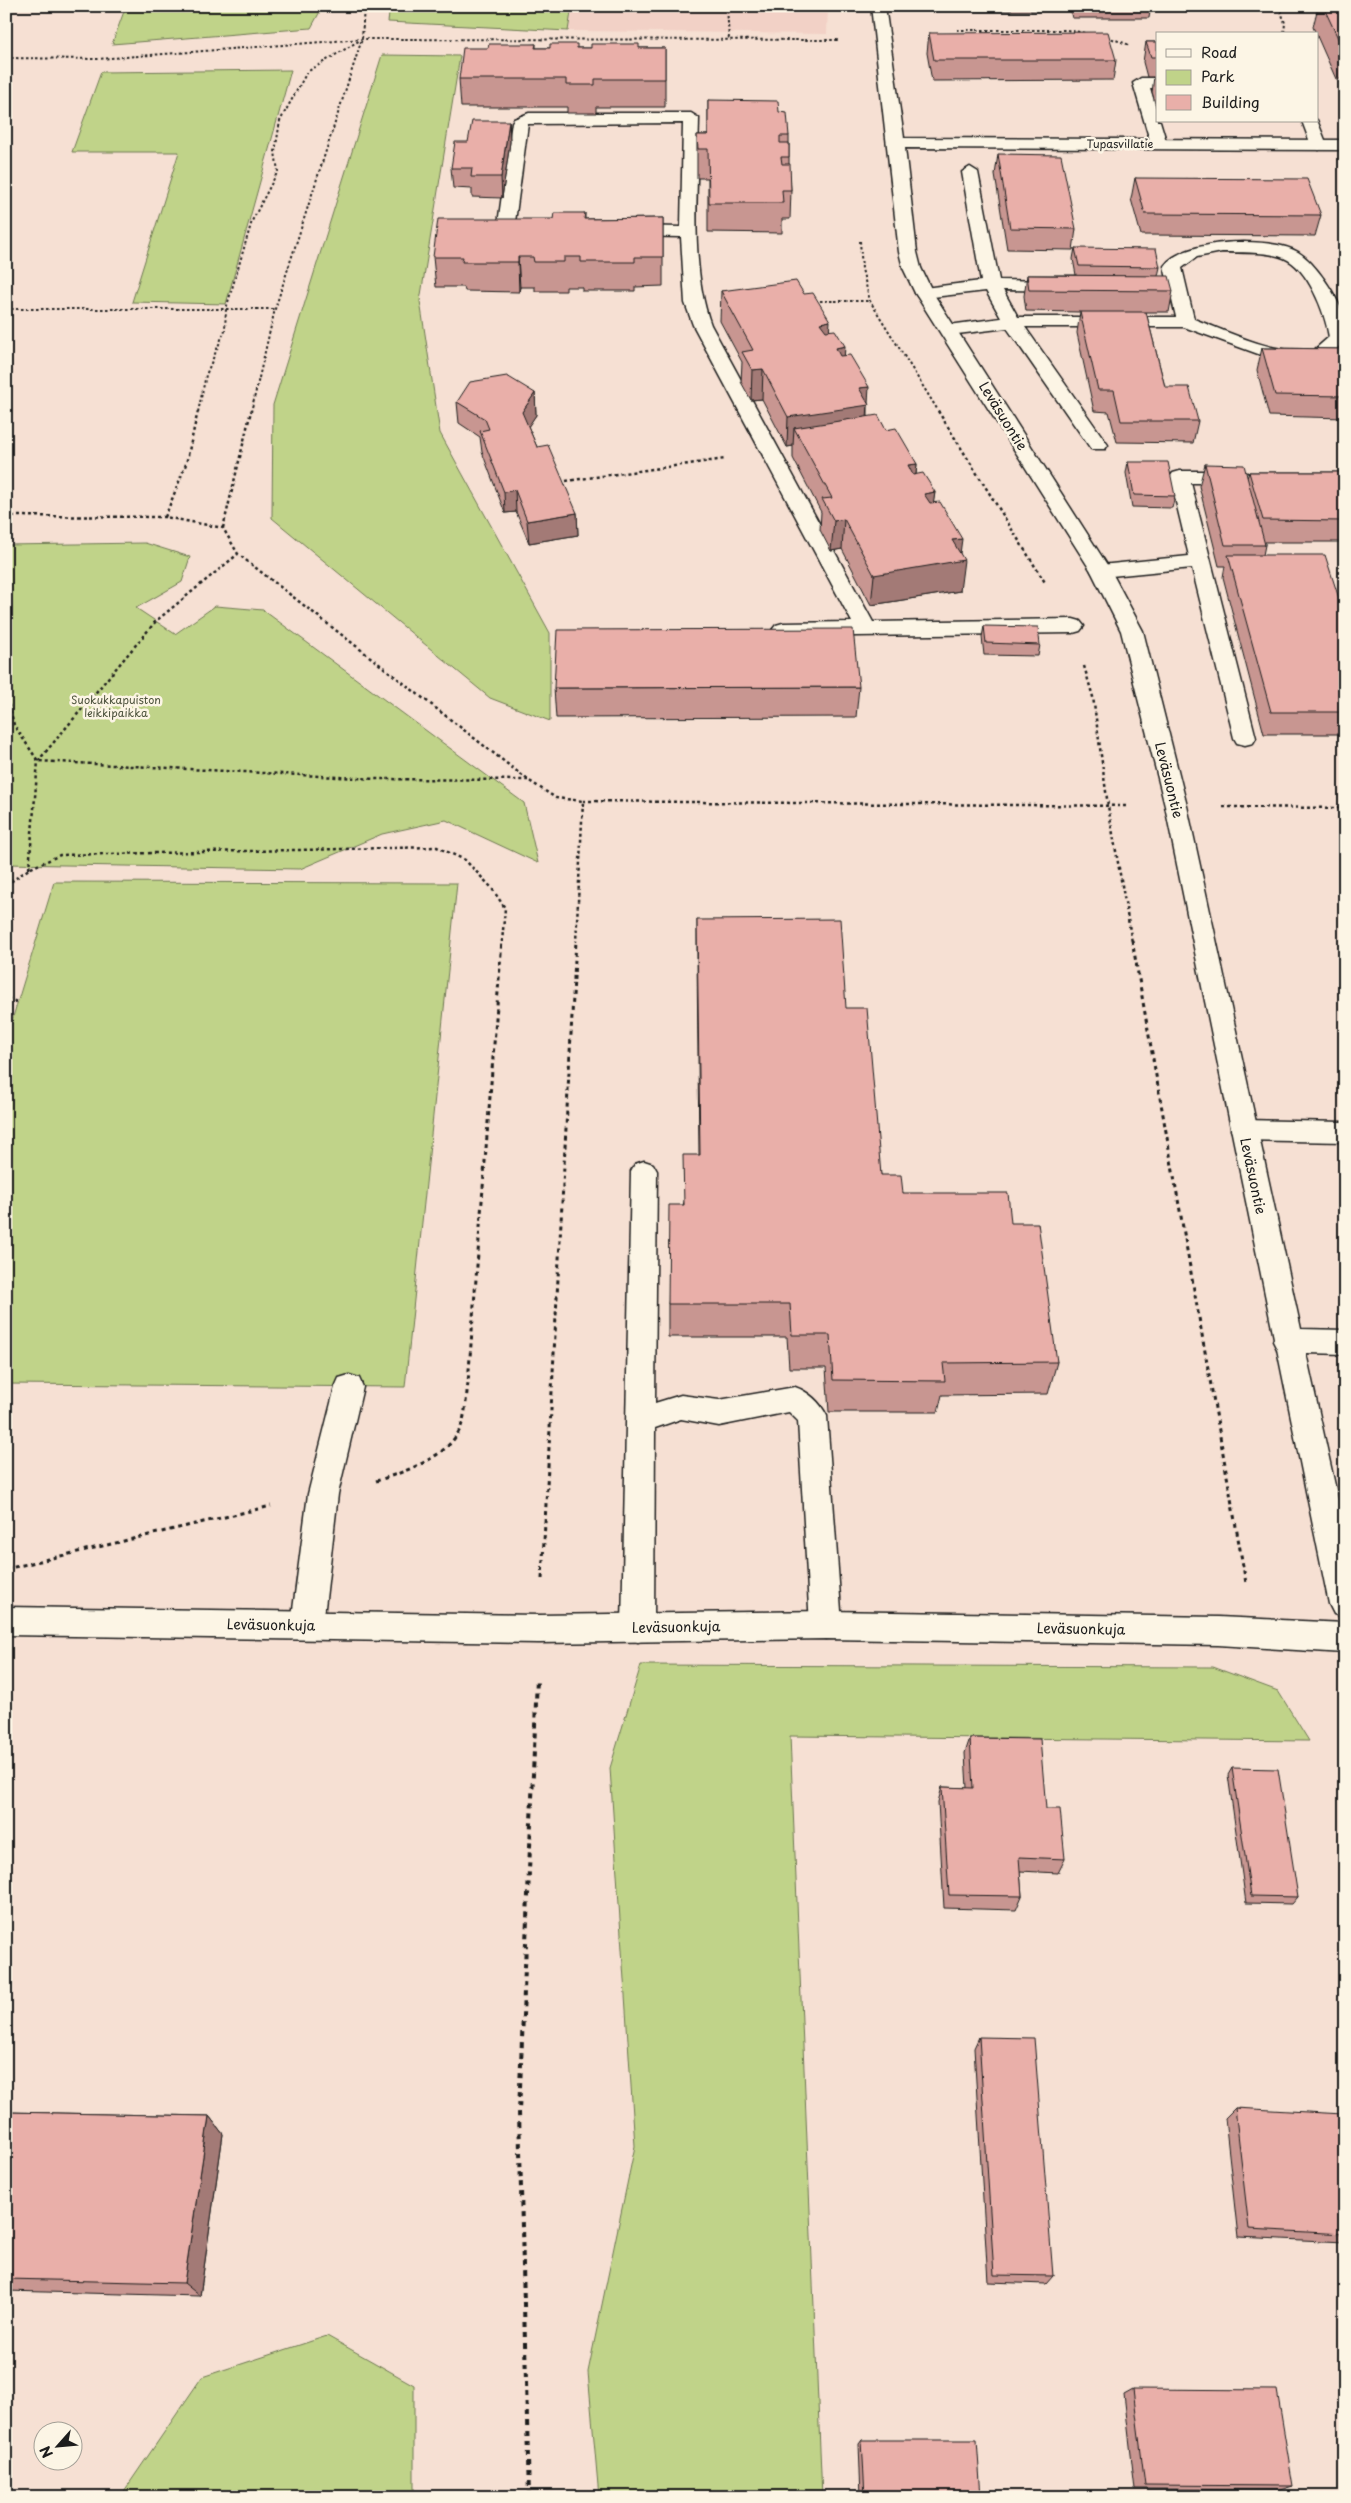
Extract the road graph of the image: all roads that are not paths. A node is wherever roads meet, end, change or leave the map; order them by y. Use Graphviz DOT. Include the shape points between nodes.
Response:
graph roads {
  1 [pos="878,6"];
  2 [pos="1156,83"];
  3 [pos="1310,122"];
  4 [pos="896,142"];
  5 [pos="1159,144"];
  6 [pos="1319,145"];
  7 [pos="1345,145"];
  8 [pos="970,172"];
  9 [pos="554,231"];
  10 [pos="612,231"];
  11 [pos="689,232"];
  12 [pos="991,285"];
  13 [pos="1079,286"];
  14 [pos="1157,286"];
  15 [pos="1176,286"];
  16 [pos="924,293"];
  17 [pos="1012,322"];
  18 [pos="1186,322"];
  19 [pos="949,330"];
  20 [pos="1098,445"];
  21 [pos="1258,477"];
  22 [pos="1200,561"];
  23 [pos="1101,571"];
  24 [pos="1073,626"];
  25 [pos="866,628"];
  26 [pos="766,631"];
  27 [pos="1245,738"];
  28 [pos="1244,1130"];
  29 [pos="1345,1132"];
  30 [pos="644,1171"];
  31 [pos="1288,1341"];
  32 [pos="1345,1342"];
  33 [pos="349,1387"];
  34 [pos="640,1421"];
  35 [pos="1345,1604"];
  36 [pos="6,1621"];
  37 [pos="307,1625"];
  38 [pos="826,1625"];
  39 [pos="638,1628"];
  40 [pos="1345,1638"];
  1 -- 4 [label="street, Leväsuontie"];
  2 -- 5 [label="street" via="1142,83"];
  3 -- 6 [label="street"];
  4 -- 5 [label="street, Tupasvillatie"];
  4 -- 16 [label="street, Leväsuontie" via="908,252"];
  5 -- 6 [label="street, Tupasvillatie"];
  6 -- 7 [label="street, Tupasvillatie"];
  8 -- 12 [label="street"];
  9 -- 11 [label="street" via="516,231 506,224 520,122 529,118 691,118"];
  10 -- 11 [label="street"];
  11 -- 25 [label="street" via="694,303 702,325"];
  12 -- 13 [label="street"];
  12 -- 16 [label="street"];
  12 -- 17 [label="street"];
  14 -- 15 [label="street"];
  15 -- 18 [label="street"];
  15 -- 18 [label="street" via="1173,266 1192,253 1222,247 1266,249 1291,255 1310,270 1335,317 1338,337 1328,350 1314,356 1293,356 1267,351"];
  16 -- 19 [label="street, Leväsuontie"];
  17 -- 18 [label="street"];
  17 -- 19 [label="street"];
  17 -- 20 [label="street"];
  19 -- 23 [label="street, Leväsuontie"];
  21 -- 22 [label="street" via="1180,477"];
  22 -- 23 [label="street"];
  22 -- 27 [label="street"];
  23 -- 28 [label="street, Leväsuontie" via="1132,631 1176,806"];
  24 -- 25 [label="street"];
  25 -- 26 [label="street"];
  28 -- 29 [label="street"];
  28 -- 31 [label="street, Leväsuontie"];
  30 -- 34 [label="street"];
  31 -- 32 [label="street"];
  31 -- 35 [label="street, Leväsuontie"];
  33 -- 37 [label="street" via="323,1494"];
  34 -- 38 [label="street" via="681,1407 719,1413 795,1399 812,1416"];
  34 -- 39 [label="street"];
  36 -- 37 [label="street, Leväsuonkuja"];
  37 -- 39 [label="street, Leväsuonkuja"];
  38 -- 39 [label="street, Leväsuonkuja"];
  38 -- 40 [label="street, Leväsuonkuja"];
}
